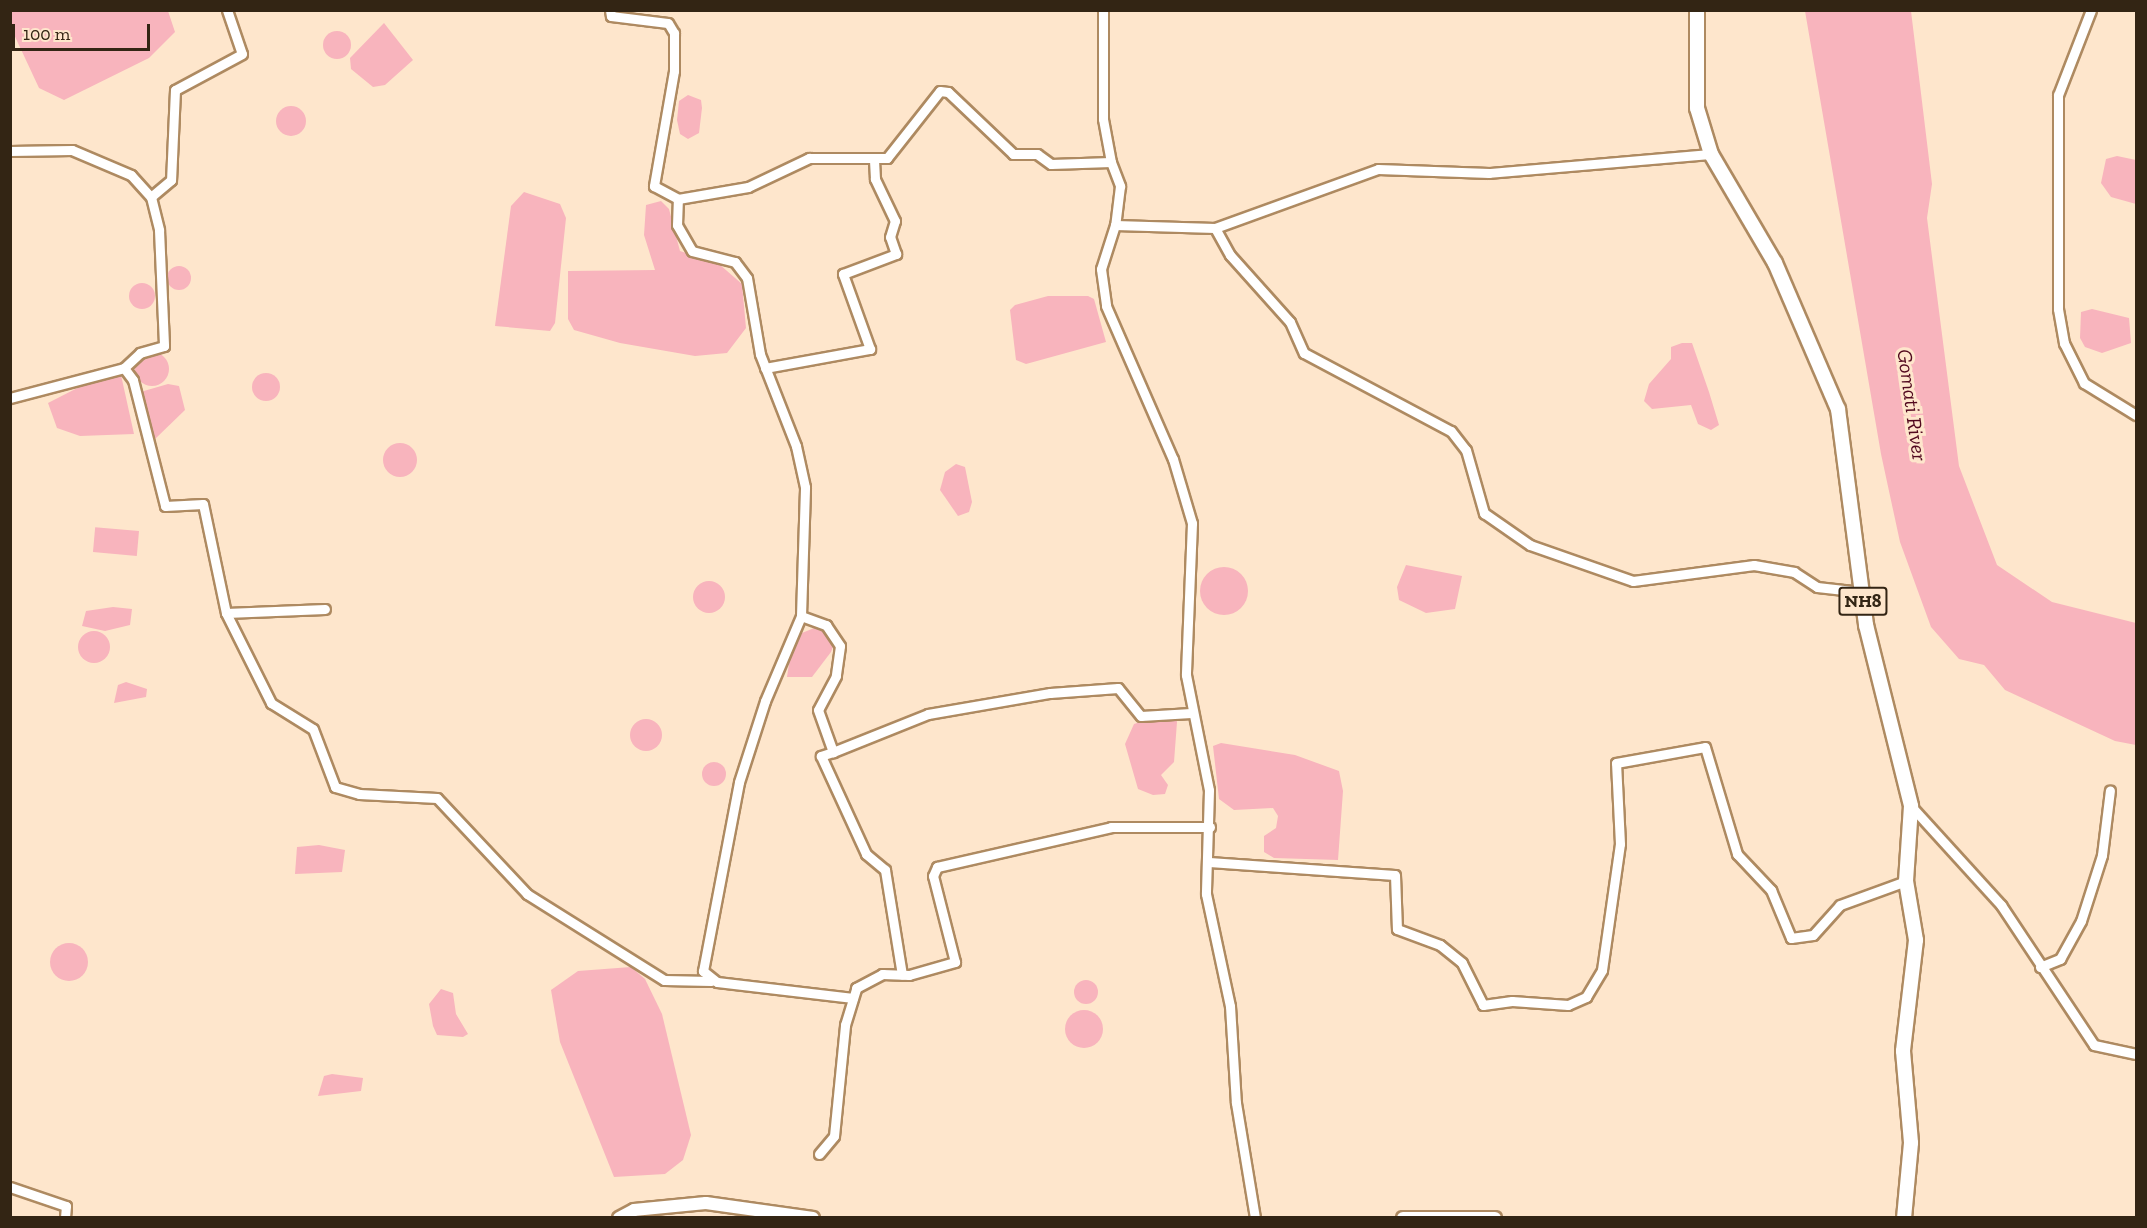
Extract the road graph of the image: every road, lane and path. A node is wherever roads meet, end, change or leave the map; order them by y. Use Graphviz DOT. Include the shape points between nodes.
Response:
graph roads {
  1 [pos="227,10"];
  2 [pos="610,10"];
  3 [pos="1103,10"];
  4 [pos="1697,10"];
  5 [pos="2091,10"];
  6 [pos="10,151"];
  7 [pos="1711,154"];
  8 [pos="874,161"];
  9 [pos="1111,162"];
  10 [pos="151,197"];
  11 [pos="678,199"];
  12 [pos="1115,225"];
  13 [pos="1215,228"];
  14 [pos="124,368"];
  15 [pos="765,368"];
  16 [pos="10,398"];
  17 [pos="2136,415"];
  18 [pos="1862,592"];
  19 [pos="325,609"];
  20 [pos="226,613"];
  21 [pos="801,616"];
  22 [pos="1191,713"];
  23 [pos="832,752"];
  24 [pos="2110,790"];
  25 [pos="1911,806"];
  26 [pos="1210,827"];
  27 [pos="1209,862"];
  28 [pos="1906,881"];
  29 [pos="2040,967"];
  30 [pos="902,975"];
  31 [pos="717,981"];
  32 [pos="853,998"];
  33 [pos="2136,1054"];
  34 [pos="819,1154"];
  35 [pos="10,1187"];
  36 [pos="65,1218"];
  37 [pos="619,1218"];
  38 [pos="813,1218"];
  39 [pos="1255,1218"];
  40 [pos="1403,1218"];
  41 [pos="1495,1218"];
  42 [pos="1904,1218"];
  1 -- 10 [label="street" via="242,54 175,90 171,180"];
  2 -- 11 [label="street" via="611,16 668,23 674,33 674,71 654,186"];
  3 -- 9 [label="street" via="1103,119"];
  4 -- 7 [label="highway, NH8" via="1697,108"];
  5 -- 17 [label="street" via="2058,95 2058,309 2064,343 2084,383"];
  6 -- 10 [label="street" via="72,150 131,175"];
  7 -- 13 [label="street" via="1489,173 1378,169"];
  7 -- 18 [label="highway, NH8" via="1775,263 1838,409"];
  8 -- 9 [label="street" via="895,153 940,91 948,92 1013,154 1037,154 1050,164"];
  8 -- 11 [label="street" via="809,158 748,187"];
  8 -- 15 [label="street" via="875,179 895,221 890,237 896,254 843,274 870,349"];
  9 -- 12 [label="street" via="1120,186"];
  10 -- 14 [label="street" via="159,230 164,346 140,353"];
  11 -- 15 [label="street" via="677,225 692,251 735,262 747,278"];
  12 -- 13 [label="street"];
  12 -- 22 [label="street" via="1101,269 1106,306 1173,459 1192,523 1186,675"];
  13 -- 18 [label="street" via="1230,255 1290,322 1304,353 1451,431 1467,450 1484,513 1530,545 1633,581 1754,565 1794,572 1817,587"];
  14 -- 16 [label="street"];
  14 -- 20 [label="street" via="133,380 165,506 203,504"];
  15 -- 21 [label="street" via="796,446 805,487"];
  18 -- 25 [label="highway, NH8"];
  19 -- 20 [label="street"];
  20 -- 31 [label="street" via="271,703 313,729 334,787 359,794 437,798 507,875 548,908 664,980"];
  21 -- 23 [label="street" via="826,624 840,646 836,676 818,710"];
  21 -- 31 [label="street" via="765,700 739,782 703,970"];
  22 -- 23 [label="street" via="1142,716 1118,688 1050,693 928,714"];
  22 -- 26 [label="street" via="1203,751"];
  23 -- 30 [label="street" via="821,756 866,854 885,870"];
  24 -- 29 [label="street" via="2102,855 2081,921 2060,959"];
  25 -- 28 [label="highway, NH8"];
  25 -- 29 [label="street" via="2001,905"];
  26 -- 27 [label="street"];
  26 -- 30 [label="street" via="1111,827 937,867 933,876 955,962"];
  27 -- 28 [label="street" via="1395,875 1397,929 1440,945 1462,963 1484,1005 1512,1000 1568,1005 1586,997 1602,970 1620,844 1616,763 1705,747 1737,854 1771,890 1791,938 1813,935 1840,905"];
  27 -- 39 [label="street" via="1206,894 1230,1006 1236,1103"];
  28 -- 42 [label="highway, NH8" via="1916,940 1903,1051 1911,1143"];
  29 -- 33 [label="street" via="2094,1045"];
  30 -- 32 [label="street" via="882,974 855,988"];
  31 -- 32 [label="street"];
  32 -- 34 [label="street" via="834,1136"];
  35 -- 36 [label="street" via="66,1206"];
  37 -- 38 [label="main road" via="634,1210 706,1203"];
  40 -- 41 [label="main road"];
}
